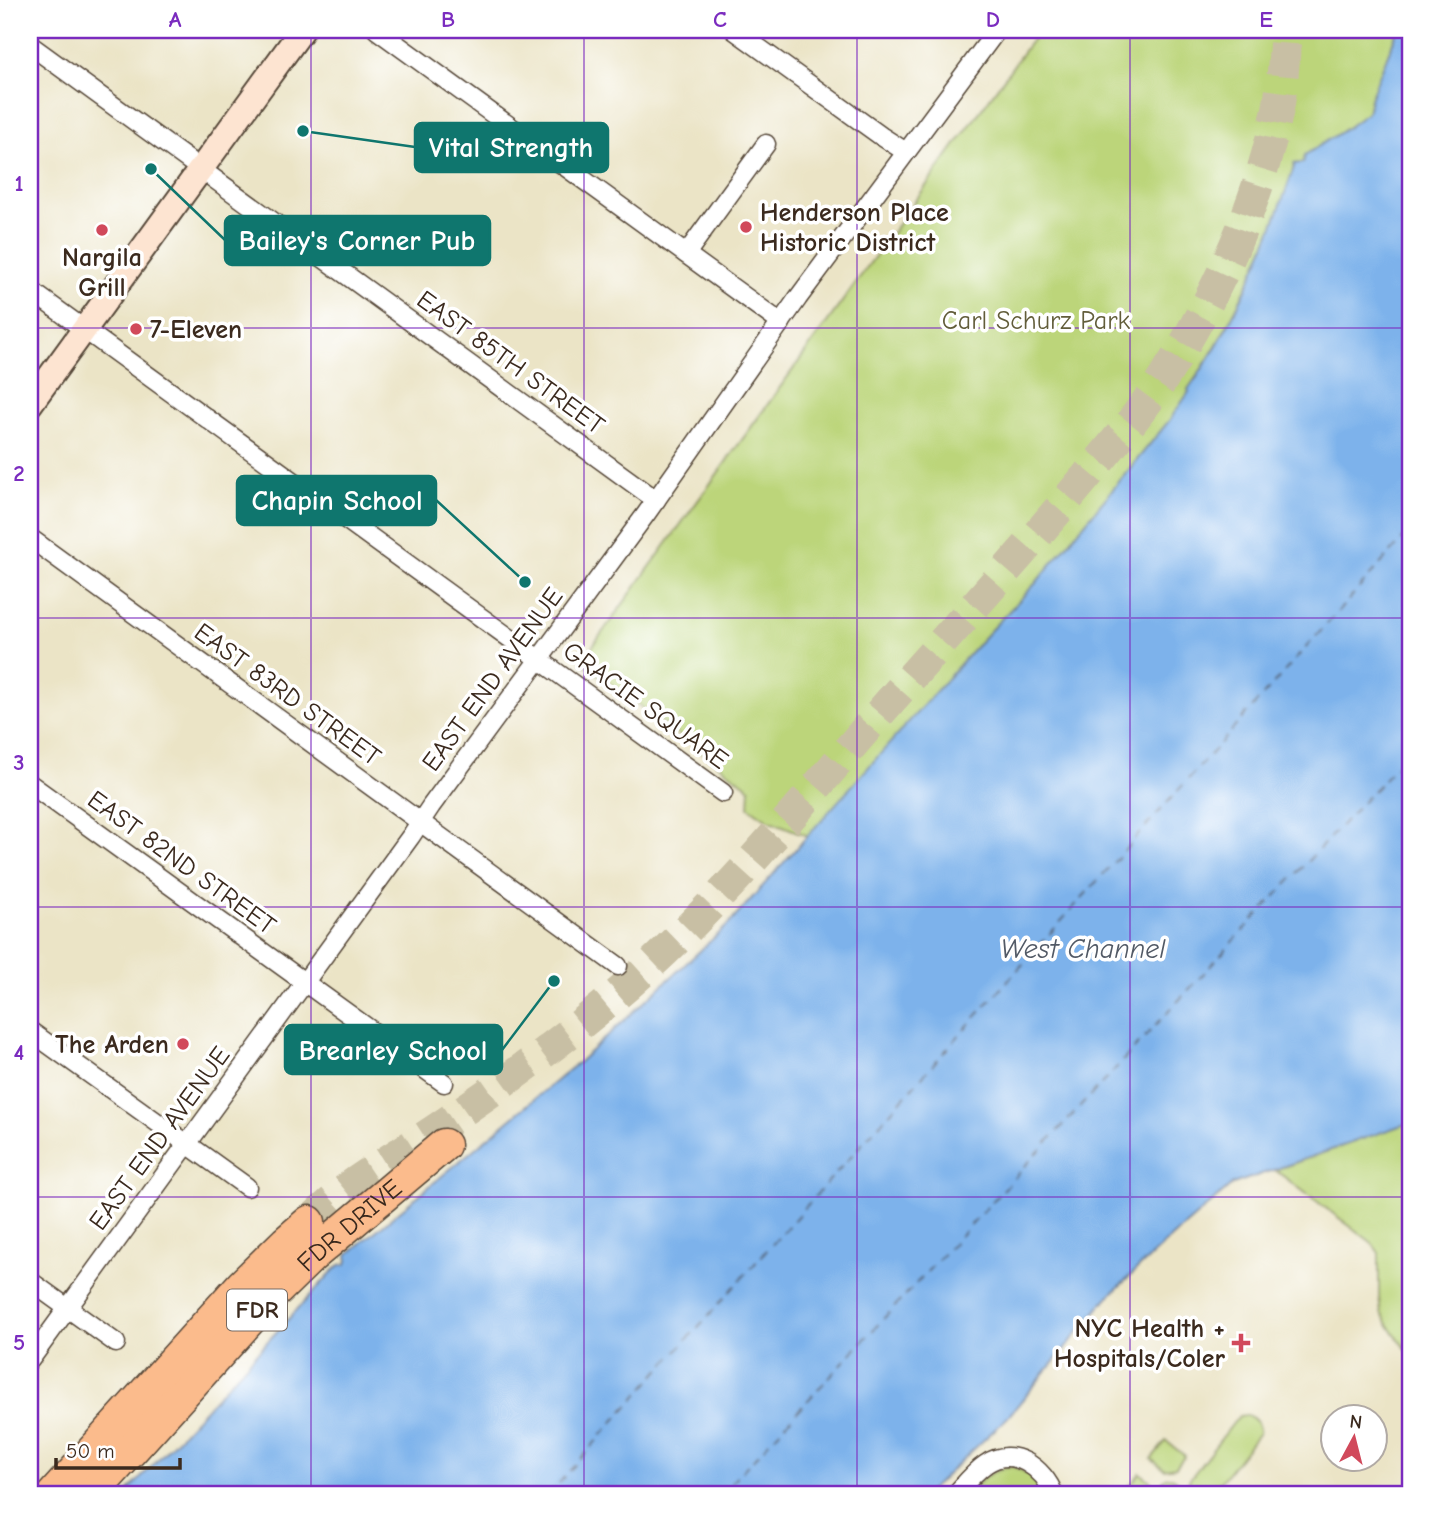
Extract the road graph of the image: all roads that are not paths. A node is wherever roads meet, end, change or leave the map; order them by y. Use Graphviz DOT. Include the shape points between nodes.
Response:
graph roads {
  1 [pos="302,30"];
  2 [pos="377,30"];
  3 [pos="734,30"];
  4 [pos="997,30"];
  5 [pos="30,45"];
  6 [pos="766,144"];
  7 [pos="906,152"];
  8 [pos="201,169"];
  9 [pos="686,254"];
  10 [pos="30,290"];
  11 [pos="781,323"];
  12 [pos="84,329"];
  13 [pos="30,404"];
  14 [pos="656,500"];
  15 [pos="30,538"];
  16 [pos="539,660"];
  17 [pos="30,784"];
  18 [pos="723,793"];
  19 [pos="421,822"];
  20 [pos="618,966"];
  21 [pos="304,983"];
  22 [pos="30,1031"];
  23 [pos="444,1083"];
  24 [pos="187,1145"];
  25 [pos="444,1145"];
  26 [pos="247,1187"];
  27 [pos="309,1222"];
  28 [pos="30,1281"];
  29 [pos="67,1309"];
  30 [pos="116,1343"];
  31 [pos="30,1360"];
  32 [pos="53,1495"];
  33 [pos="91,1495"];
  34 [pos="955,1495"];
  35 [pos="1054,1495"];
  1 -- 8 [label="main road"];
  2 -- 9 [label="street"];
  3 -- 7 [label="street"];
  4 -- 7 [label="street, EAST END AVENUE"];
  5 -- 8 [label="street, EAST 85TH STREET"];
  6 -- 9 [label="street"];
  7 -- 11 [label="street, EAST END AVENUE"];
  8 -- 12 [label="main road"];
  8 -- 14 [label="street, EAST 85TH STREET"];
  9 -- 11 [label="street"];
  10 -- 12 [label="street, GRACIE SQUARE"];
  11 -- 14 [label="street, EAST END AVENUE"];
  12 -- 13 [label="main road"];
  12 -- 16 [label="street, GRACIE SQUARE"];
  14 -- 16 [label="street, EAST END AVENUE"];
  15 -- 19 [label="street, EAST 83RD STREET"];
  16 -- 18 [label="street, GRACIE SQUARE"];
  16 -- 19 [label="street, EAST END AVENUE"];
  17 -- 21 [label="street, EAST 82ND STREET"];
  19 -- 20 [label="street, EAST 83RD STREET"];
  19 -- 21 [label="street, EAST END AVENUE"];
  21 -- 23 [label="street, EAST 82ND STREET"];
  21 -- 24 [label="street, EAST END AVENUE"];
  22 -- 24 [label="street"];
  24 -- 26 [label="street"];
  24 -- 29 [label="street, EAST END AVENUE"];
  25 -- 33 [label="highway, FDR DRIVE / FDR" via="272,1295"];
  27 -- 32 [label="highway, FDR DRIVE / FDR" via="242,1285"];
  28 -- 29 [label="street"];
  29 -- 30 [label="street"];
  29 -- 31 [label="street, EAST END AVENUE"];
  34 -- 35 [label="street" via="988,1462 1010,1456 1042,1473"];
}
